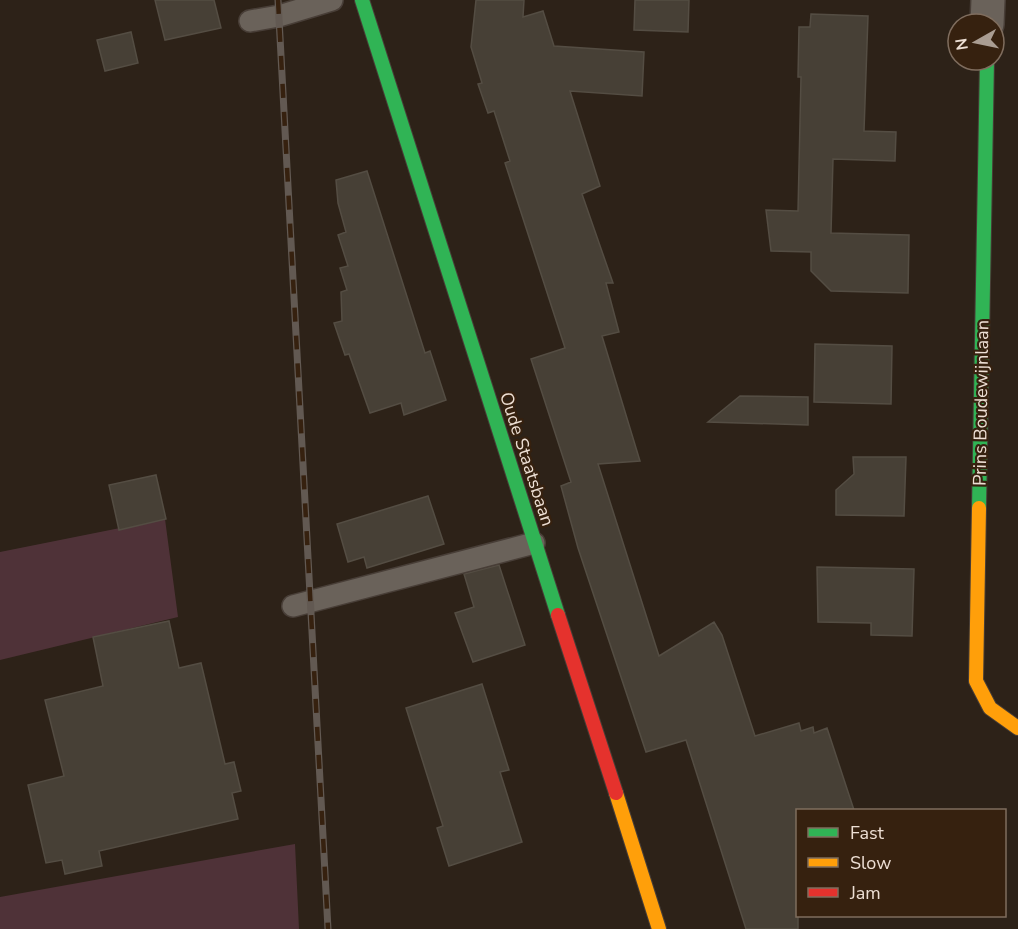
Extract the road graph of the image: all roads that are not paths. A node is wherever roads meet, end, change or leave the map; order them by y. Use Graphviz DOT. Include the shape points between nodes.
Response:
graph roads {
  1 [pos="332,0"];
  2 [pos="362,0"];
  3 [pos="250,21"];
  4 [pos="987,72"];
  5 [pos="534,543"];
  6 [pos="293,606"];
  7 [pos="1018,728"];
  8 [pos="659,929"];
  1 -- 3 [label="lane"];
  2 -- 5 [label="street, Oude Staatsbaan"];
  4 -- 7 [label="street, Prins Boudewijnlaan" via="976,681 990,708"];
  5 -- 6 [label="lane"];
  5 -- 8 [label="street, Oude Staatsbaan"];
}
